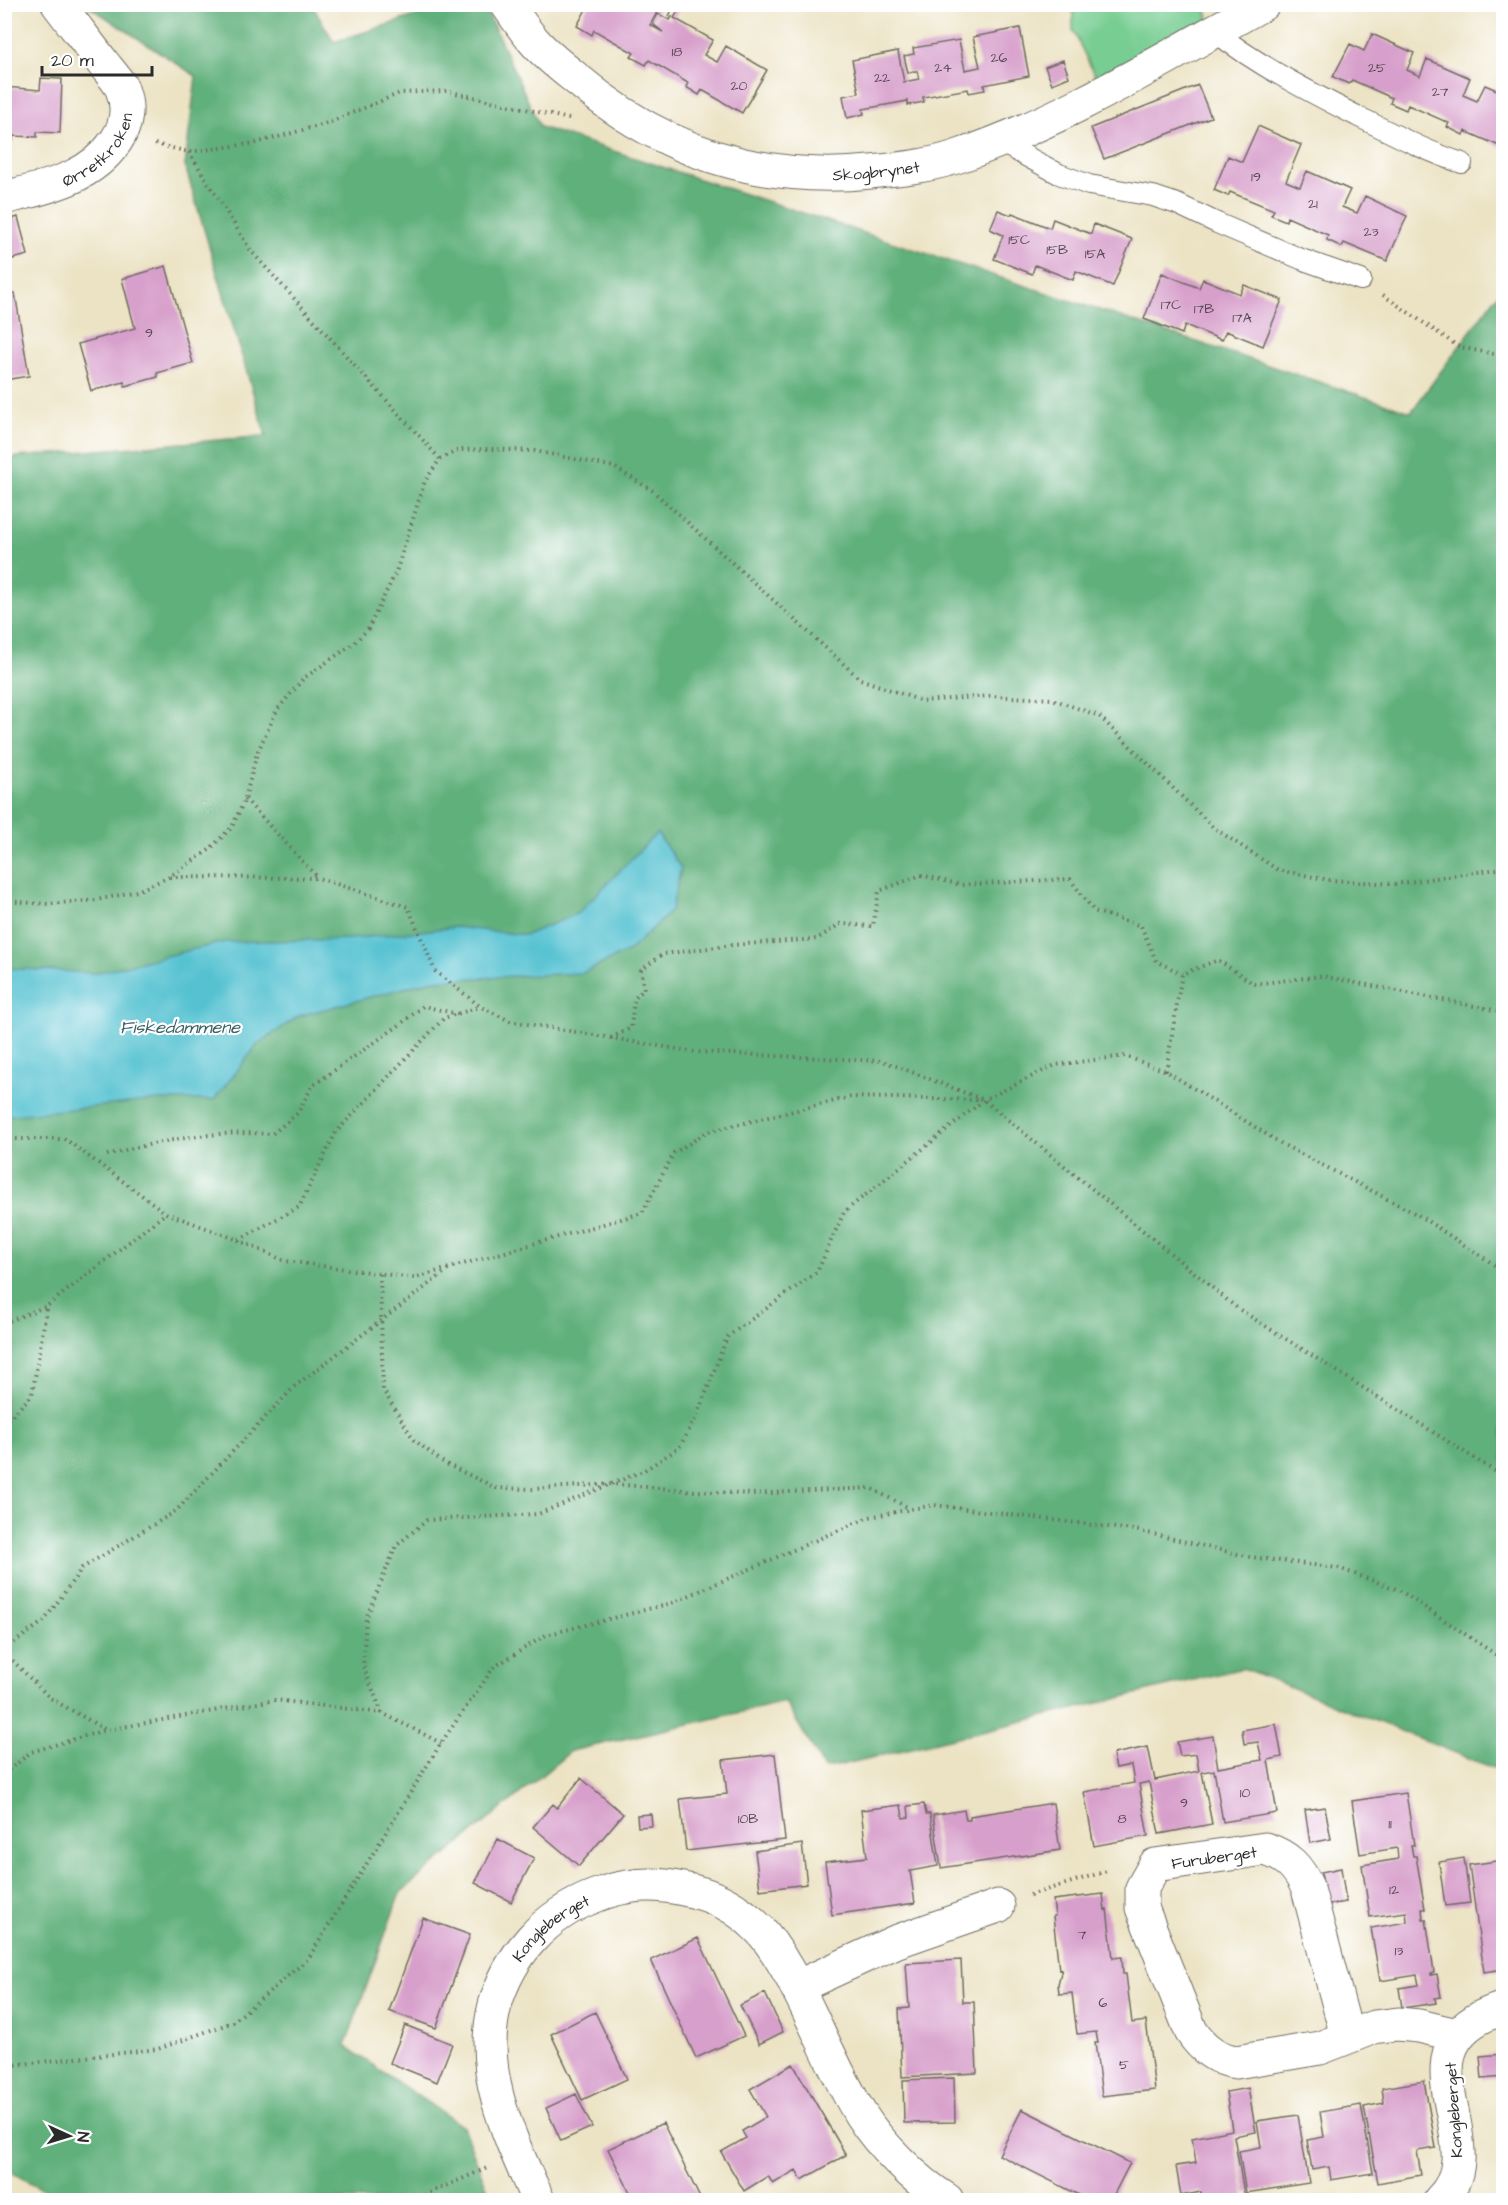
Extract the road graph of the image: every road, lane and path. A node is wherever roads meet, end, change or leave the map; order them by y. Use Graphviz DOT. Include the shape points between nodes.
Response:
graph roads {
  1 [pos="58,4"];
  2 [pos="507,4"];
  3 [pos="1246,8"];
  4 [pos="1214,32"];
  5 [pos="577,121"];
  6 [pos="119,136"];
  7 [pos="998,141"];
  8 [pos="189,152"];
  9 [pos="1462,163"];
  10 [pos="4,198"];
  11 [pos="1361,280"];
  12 [pos="1503,356"];
  13 [pos="440,459"];
  14 [pos="245,799"];
  15 [pos="1503,868"];
  16 [pos="170,877"];
  17 [pos="318,878"];
  18 [pos="4,901"];
  19 [pos="1182,974"];
  20 [pos="481,1007"];
  21 [pos="1503,1012"];
  22 [pos="459,1014"];
  23 [pos="610,1038"];
  24 [pos="1166,1071"];
  25 [pos="984,1100"];
  26 [pos="4,1138"];
  27 [pos="107,1155"];
  28 [pos="166,1214"];
  29 [pos="238,1240"];
  30 [pos="453,1267"];
  31 [pos="1503,1271"];
  32 [pos="380,1274"];
  33 [pos="47,1306"];
  34 [pos="381,1321"];
  35 [pos="4,1323"];
  36 [pos="4,1424"];
  37 [pos="1503,1477"];
  38 [pos="612,1484"];
  39 [pos="910,1509"];
  40 [pos="4,1651"];
  41 [pos="1503,1660"];
  42 [pos="382,1713"];
  43 [pos="106,1730"];
  44 [pos="441,1743"];
  45 [pos="4,1774"];
  46 [pos="1107,1871"];
  47 [pos="998,1905"];
  48 [pos="797,1987"];
  49 [pos="1503,2008"];
  50 [pos="1456,2035"];
  51 [pos="1347,2036"];
  52 [pos="4,2066"];
  53 [pos="518,2155"];
  54 [pos="413,2200"];
  55 [pos="538,2200"];
  56 [pos="947,2200"];
  57 [pos="1440,2200"];
  1 -- 6 [label="street, Ørretkroken" via="121,86 126,122"];
  2 -- 7 [label="street, Skogbrynet" via="535,42 594,94 632,121 675,144 714,157 788,173 844,175 953,158"];
  3 -- 4 [label="street, Skogbrynet"];
  4 -- 7 [label="street, Skogbrynet" via="1045,123"];
  4 -- 9 [label="lane" via="1321,98 1429,152"];
  5 -- 8 [label="path" via="447,92 400,93 328,123 256,142"];
  6 -- 8 [label="path"];
  6 -- 10 [label="street, Ørretkroken" via="107,154 89,169 67,180"];
  7 -- 11 [label="lane" via="1059,174 1177,204 1301,259"];
  8 -- 13 [label="path" via="251,251"];
  11 -- 12 [label="path" via="1460,347"];
  13 -- 14 [label="path" via="425,481 396,572 368,629 304,678 277,710 257,753"];
  13 -- 15 [label="path" via="459,450 535,451 614,467 652,491 860,679 921,701 990,696 1053,699 1100,716 1214,828 1278,870 1329,880 1395,884"];
  14 -- 16 [label="path" via="232,827 209,850"];
  14 -- 17 [label="path"];
  16 -- 17 [label="path"];
  16 -- 18 [label="path" via="137,891 97,900"];
  17 -- 20 [label="path" via="408,907 435,971"];
  19 -- 21 [label="path" via="1218,960 1254,984 1322,976"];
  19 -- 23 [label="path" via="1156,961 1141,926 1094,911 1070,879 961,885 921,875 879,891 873,926 840,924 817,939 663,954 641,970 644,989 634,999 631,1028"];
  19 -- 24 [label="path"];
  20 -- 22 [label="path"];
  20 -- 23 [label="path" via="510,1022"];
  22 -- 27 [label="path" via="423,1006 312,1086 298,1113 272,1134 241,1131 161,1141"];
  22 -- 29 [label="path" via="444,1018 336,1132 299,1207"];
  23 -- 25 [label="path" via="695,1052 883,1061"];
  24 -- 25 [label="path" via="1125,1056 1055,1065"];
  24 -- 31 [label="path" via="1282,1144 1418,1215"];
  25 -- 30 [label="path" via="851,1097 707,1132 674,1153 642,1213"];
  25 -- 37 [label="path" via="1237,1308"];
  25 -- 38 [label="path" via="844,1212 817,1272 727,1337 697,1416 679,1448 643,1471"];
  26 -- 28 [label="path" via="65,1138"];
  28 -- 29 [label="path"];
  28 -- 33 [label="path"];
  29 -- 32 [label="path" via="285,1261"];
  30 -- 32 [label="path" via="414,1278"];
  30 -- 34 [label="path"];
  32 -- 34 [label="path"];
  33 -- 35 [label="path"];
  33 -- 36 [label="path" via="32,1395"];
  34 -- 38 [label="path" via="383,1390 414,1440 444,1463 496,1488"];
  34 -- 40 [label="path" via="295,1386 176,1511 82,1568 44,1621"];
  38 -- 39 [label="path" via="751,1494 870,1488"];
  38 -- 42 [label="path" via="538,1514 427,1520 396,1546 366,1618 363,1666"];
  39 -- 41 [label="path" via="934,1505 1129,1530 1250,1557 1338,1568 1399,1590"];
  39 -- 44 [label="path" via="869,1517 672,1602 546,1635 494,1667"];
  40 -- 43 [label="path" via="50,1698"];
  42 -- 43 [label="path" via="275,1700"];
  42 -- 44 [label="path"];
  43 -- 45 [label="path" via="31,1752"];
  44 -- 52 [label="path" via="308,1959 233,2022 158,2049"];
  46 -- 47 [label="path"];
  47 -- 48 [label="street" via="895,1942"];
  48 -- 53 [label="street, Kongleberget" via="759,1929 733,1908 695,1891 646,1884 626,1886 567,1909 529,1939 502,1982 495,2008 490,2037 492,2069 499,2104"];
  48 -- 56 [label="street, Kongleberget" via="863,2117 912,2173"];
  49 -- 50 [label="street" via="1482,2015"];
  50 -- 51 [label="street, Furuberget" via="1398,2024"];
  50 -- 57 [label="street, Kongleberget" via="1446,2064 1458,2154 1452,2184"];
  51 -- 51 [label="street, Furuberget" via="1320,2048 1236,2062 1223,2060 1203,2047 1191,2031 1142,1908 1142,1888 1155,1864 1265,1850 1280,1854 1302,1875 1308,1889"];
  53 -- 54 [label="path"];
  53 -- 55 [label="street, Kongleberget"];
}
